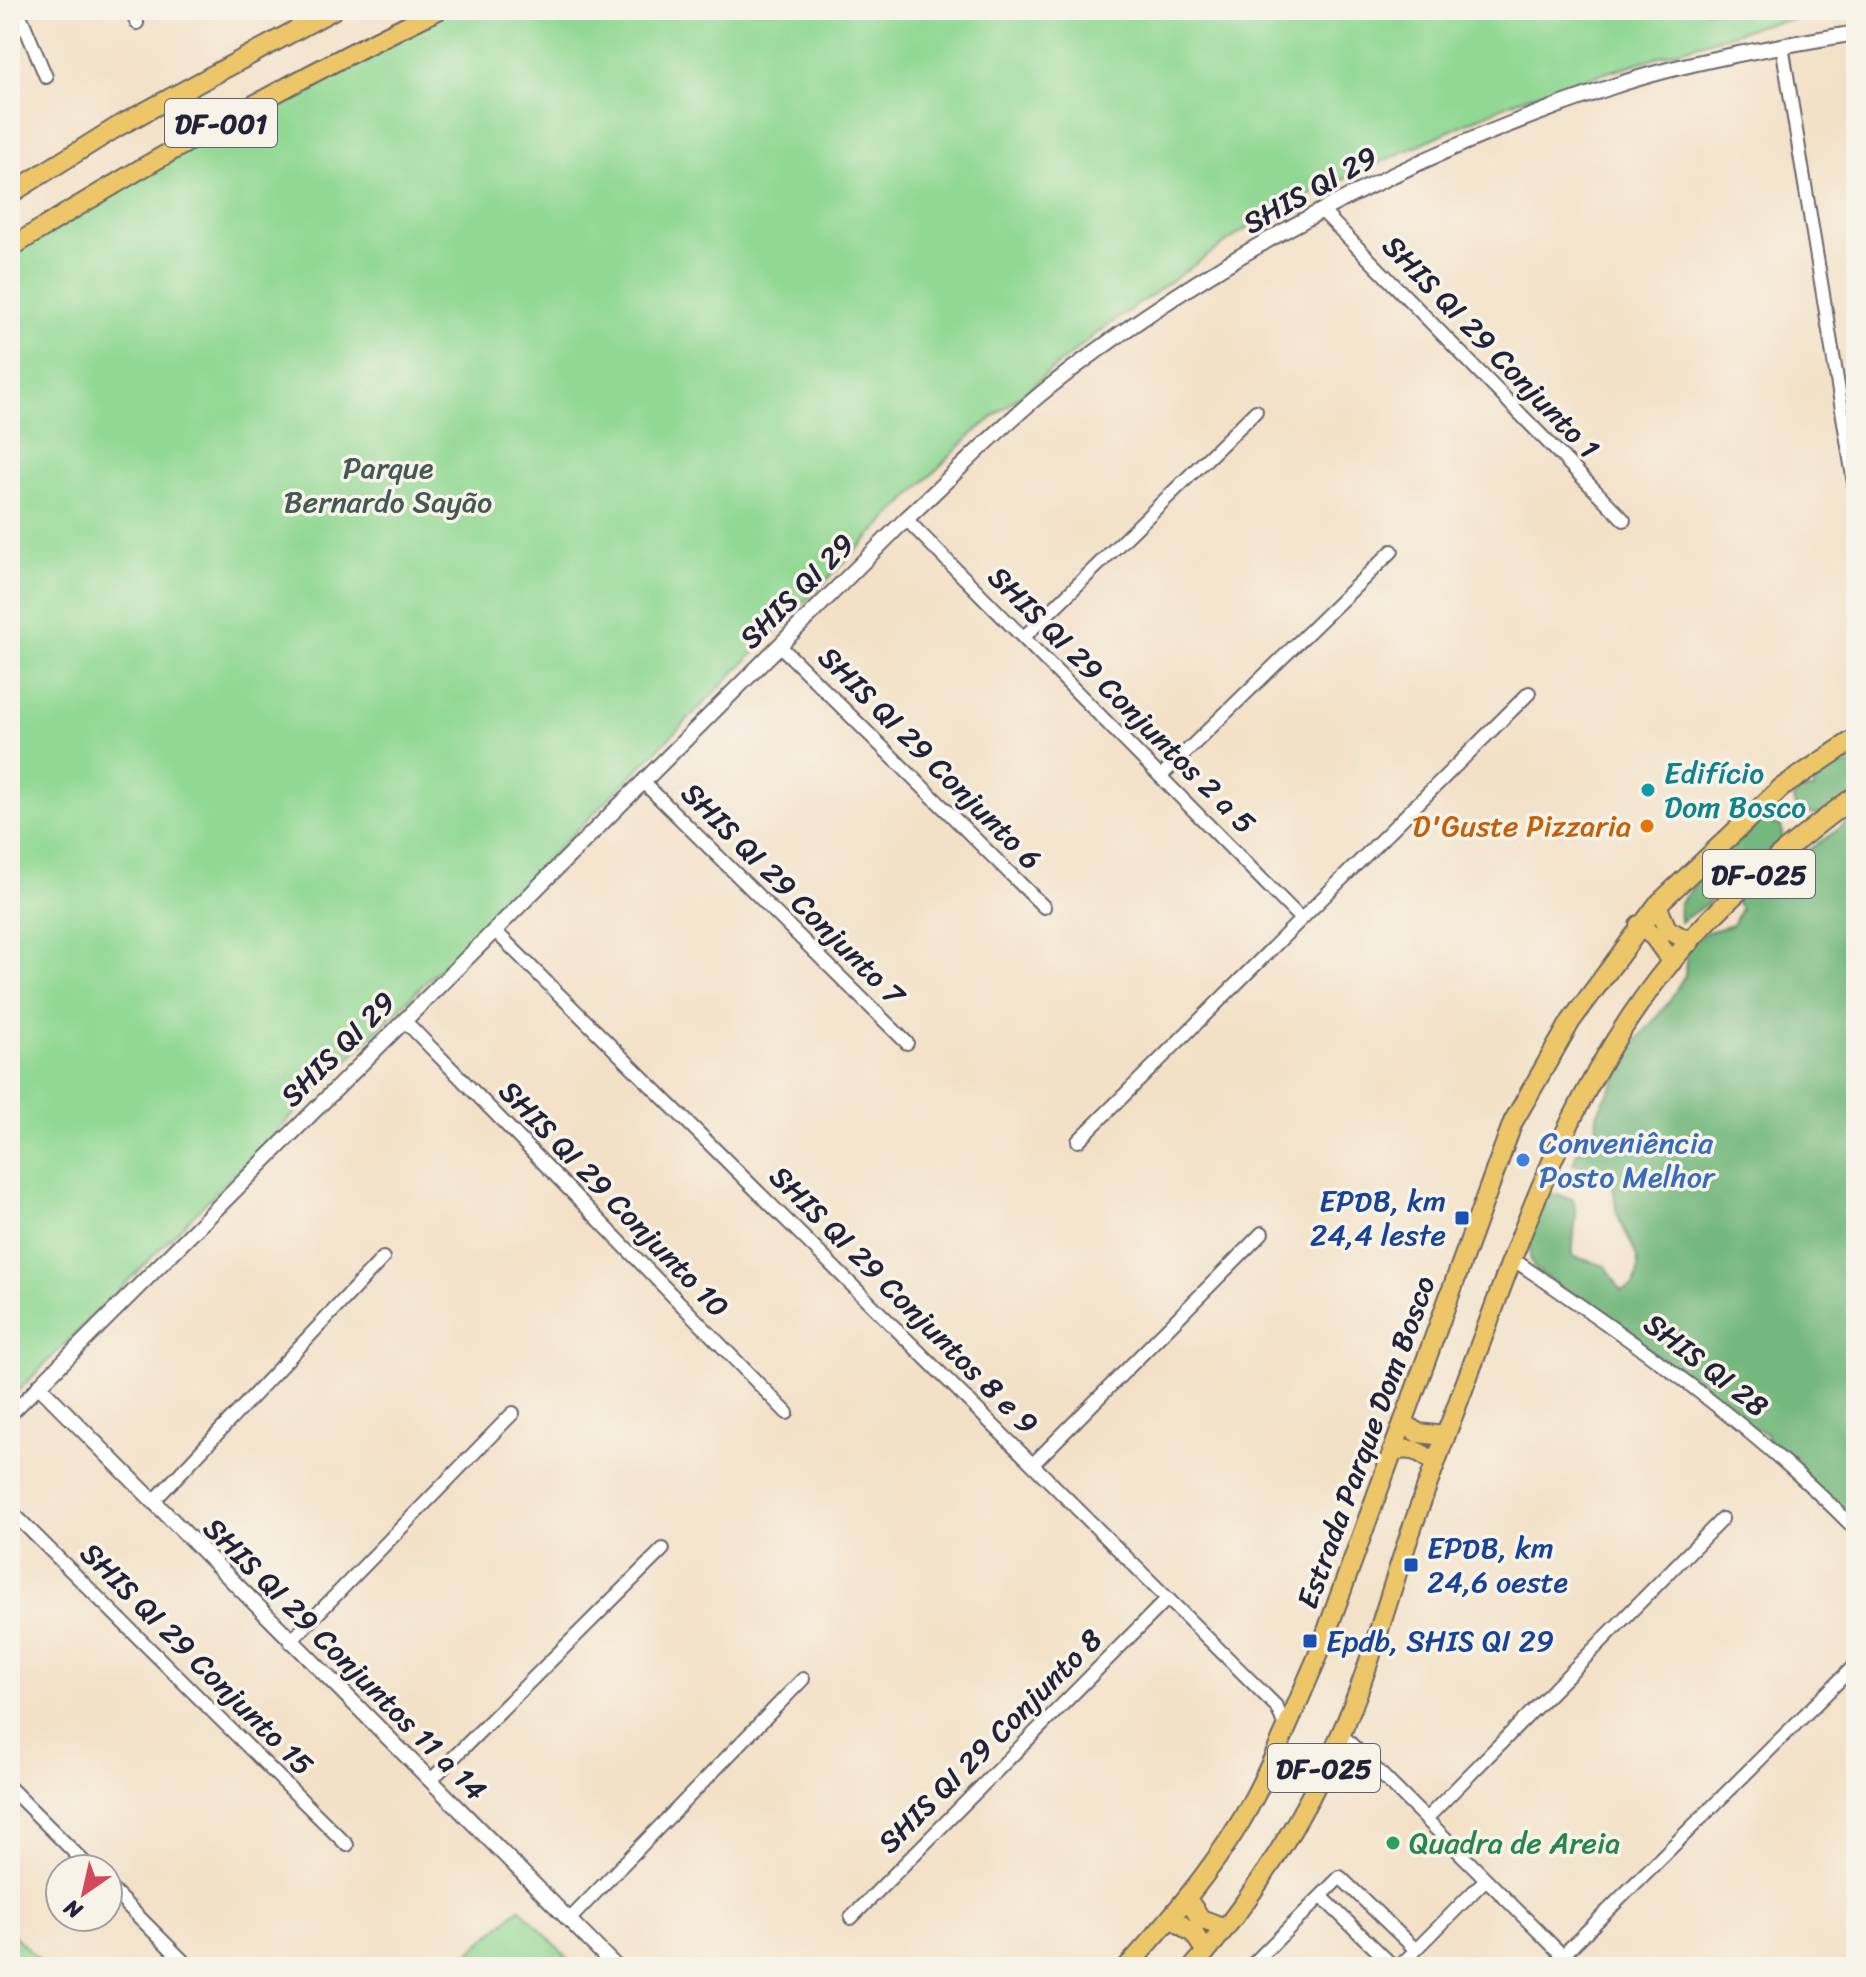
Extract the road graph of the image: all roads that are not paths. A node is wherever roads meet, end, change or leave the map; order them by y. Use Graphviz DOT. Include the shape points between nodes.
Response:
graph roads {
  1 [pos="18,10"];
  2 [pos="131,10"];
  3 [pos="333,10"];
  4 [pos="438,10"];
  5 [pos="137,23"];
  6 [pos="1856,33"];
  7 [pos="1782,45"];
  8 [pos="46,77"];
  9 [pos="10,194"];
  10 [pos="1322,211"];
  11 [pos="10,248"];
  12 [pos="1256,411"];
  13 [pos="1856,495"];
  14 [pos="906,519"];
  15 [pos="1624,520"];
  16 [pos="1392,551"];
  17 [pos="1024,637"];
  18 [pos="779,645"];
  19 [pos="1529,693"];
  20 [pos="1856,738"];
  21 [pos="1162,775"];
  22 [pos="643,782"];
  23 [pos="1856,795"];
  24 [pos="1657,905"];
  25 [pos="1044,907"];
  26 [pos="1301,919"];
  27 [pos="1639,925"];
  28 [pos="494,930"];
  29 [pos="1690,942"];
  30 [pos="1672,962"];
  31 [pos="404,1020"];
  32 [pos="907,1043"];
  33 [pos="1078,1141"];
  34 [pos="1262,1233"];
  35 [pos="383,1258"];
  36 [pos="1511,1258"];
  37 [pos="39,1386"];
  38 [pos="513,1413"];
  39 [pos="787,1413"];
  40 [pos="10,1415"];
  41 [pos="1403,1422"];
  42 [pos="1445,1436"];
  43 [pos="1392,1452"];
  44 [pos="1434,1463"];
  45 [pos="1033,1464"];
  46 [pos="153,1502"];
  47 [pos="10,1510"];
  48 [pos="1722,1519"];
  49 [pos="1856,1530"];
  50 [pos="663,1549"];
  51 [pos="1166,1600"];
  52 [pos="290,1642"];
  53 [pos="1856,1664"];
  54 [pos="803,1679"];
  55 [pos="1276,1706"];
  56 [pos="1295,1708"];
  57 [pos="1286,1727"];
  58 [pos="1341,1734"];
  59 [pos="431,1780"];
  60 [pos="10,1788"];
  61 [pos="1426,1819"];
  62 [pos="347,1845"];
  63 [pos="75,1853"];
  64 [pos="1486,1879"];
  65 [pos="1321,1896"];
  66 [pos="1187,1899"];
  67 [pos="124,1902"];
  68 [pos="851,1918"];
  69 [pos="1172,1918"];
  70 [pos="569,1920"];
  71 [pos="1225,1928"];
  72 [pos="1416,1950"];
  73 [pos="1206,1952"];
  74 [pos="1562,1955"];
  75 [pos="189,1967"];
  76 [pos="616,1967"];
  77 [pos="1127,1967"];
  78 [pos="1193,1967"];
  79 [pos="1250,1967"];
  80 [pos="1396,1967"];
  81 [pos="1551,1967"];
  1 -- 8 [label="street"];
  2 -- 5 [label="street"];
  3 -- 9 [label="main road, DF-001" via="117,127"];
  4 -- 11 [label="main road, DF-001" via="131,172"];
  6 -- 7 [label="street, SHIS QI 29"];
  7 -- 10 [label="street, SHIS QI 29" via="1617,85 1407,166"];
  7 -- 13 [label="street"];
  10 -- 14 [label="street, SHIS QI 29" via="1132,324 1045,390"];
  10 -- 15 [label="street, SHIS QI 29 Conjunto 1"];
  12 -- 17 [label="street"];
  14 -- 17 [label="street, SHIS QI 29 Conjuntos 2 a 5"];
  14 -- 18 [label="street, SHIS QI 29"];
  16 -- 21 [label="street"];
  17 -- 21 [label="street, SHIS QI 29 Conjuntos 2 a 5"];
  18 -- 22 [label="street, SHIS QI 29"];
  18 -- 25 [label="street, SHIS QI 29 Conjunto 6"];
  19 -- 26 [label="street"];
  20 -- 24 [label="main road, Estrada Parque Dom Bosco / DF-025" via="1781,788"];
  21 -- 26 [label="street, SHIS QI 29 Conjuntos 2 a 5"];
  22 -- 28 [label="street, SHIS QI 29"];
  22 -- 32 [label="street, SHIS QI 29 Conjunto 7"];
  23 -- 29 [label="main road, DF-025" via="1795,841"];
  24 -- 27 [label="main road, Estrada Parque Dom Bosco / DF-025"];
  24 -- 29 [label="main road" via="1667,929"];
  26 -- 33 [label="street"];
  27 -- 30 [label="main road"];
  27 -- 41 [label="main road, Estrada Parque Dom Bosco / DF-025" via="1571,1021 1513,1122"];
  28 -- 31 [label="street, SHIS QI 29"];
  28 -- 45 [label="street, SHIS QI 29 Conjuntos 8 e 9"];
  29 -- 30 [label="main road, DF-025"];
  30 -- 36 [label="main road, DF-025" via="1593,1077 1550,1162"];
  31 -- 37 [label="street, SHIS QI 29"];
  31 -- 39 [label="street, SHIS QI 29 Conjunto 10"];
  34 -- 45 [label="street"];
  35 -- 46 [label="street"];
  36 -- 42 [label="main road, DF-025"];
  36 -- 49 [label="street, SHIS QI 28" via="1694,1384"];
  37 -- 40 [label="street, SHIS QI 29"];
  37 -- 46 [label="street, SHIS QI 29 Conjuntos 11 a 14"];
  38 -- 52 [label="street"];
  41 -- 42 [label="main road" via="1418,1433"];
  41 -- 43 [label="main road, Estrada Parque Dom Bosco / DF-025"];
  42 -- 44 [label="main road, DF-025"];
  43 -- 44 [label="main road" via="1410,1449"];
  43 -- 56 [label="main road, Estrada Parque Dom Bosco / DF-025"];
  44 -- 58 [label="main road, DF-025"];
  45 -- 51 [label="street, SHIS QI 29 Conjuntos 8 e 9"];
  46 -- 52 [label="street, SHIS QI 29 Conjuntos 11 a 14"];
  47 -- 62 [label="street, SHIS QI 29 Conjunto 15"];
  48 -- 61 [label="street"];
  50 -- 59 [label="street"];
  51 -- 55 [label="street, SHIS QI 29 Conjuntos 8 e 9"];
  51 -- 68 [label="street, SHIS QI 29 Conjunto 8"];
  52 -- 59 [label="street, SHIS QI 29 Conjuntos 11 a 14"];
  53 -- 74 [label="street"];
  54 -- 70 [label="street"];
  55 -- 56 [label="street"];
  55 -- 57 [label="street, SHIS QI 29 Conjuntos 8 e 9"];
  56 -- 57 [label="main road, Estrada Parque Dom Bosco / DF-025"];
  57 -- 66 [label="main road, Estrada Parque Dom Bosco / DF-025" via="1243,1818"];
  58 -- 61 [label="street"];
  58 -- 71 [label="main road, DF-025" via="1268,1868"];
  59 -- 70 [label="street, SHIS QI 29 Conjuntos 11 a 14"];
  60 -- 63 [label="street"];
  61 -- 64 [label="street"];
  64 -- 72 [label="street"];
  64 -- 74 [label="street"];
  65 -- 72 [label="street" via="1340,1877"];
  65 -- 79 [label="street"];
  65 -- 80 [label="street"];
  66 -- 69 [label="main road, Estrada Parque Dom Bosco / DF-025"];
  66 -- 71 [label="main road" via="1201,1919"];
  67 -- 75 [label="street"];
  69 -- 73 [label="main road" via="1194,1934"];
  69 -- 77 [label="main road, Estrada Parque Dom Bosco / DF-025"];
  70 -- 76 [label="street, SHIS QI 29 Conjuntos 11 a 14"];
  71 -- 73 [label="main road, DF-025"];
  72 -- 80 [label="street"];
  73 -- 78 [label="main road, DF-025"];
  74 -- 81 [label="street"];
}
